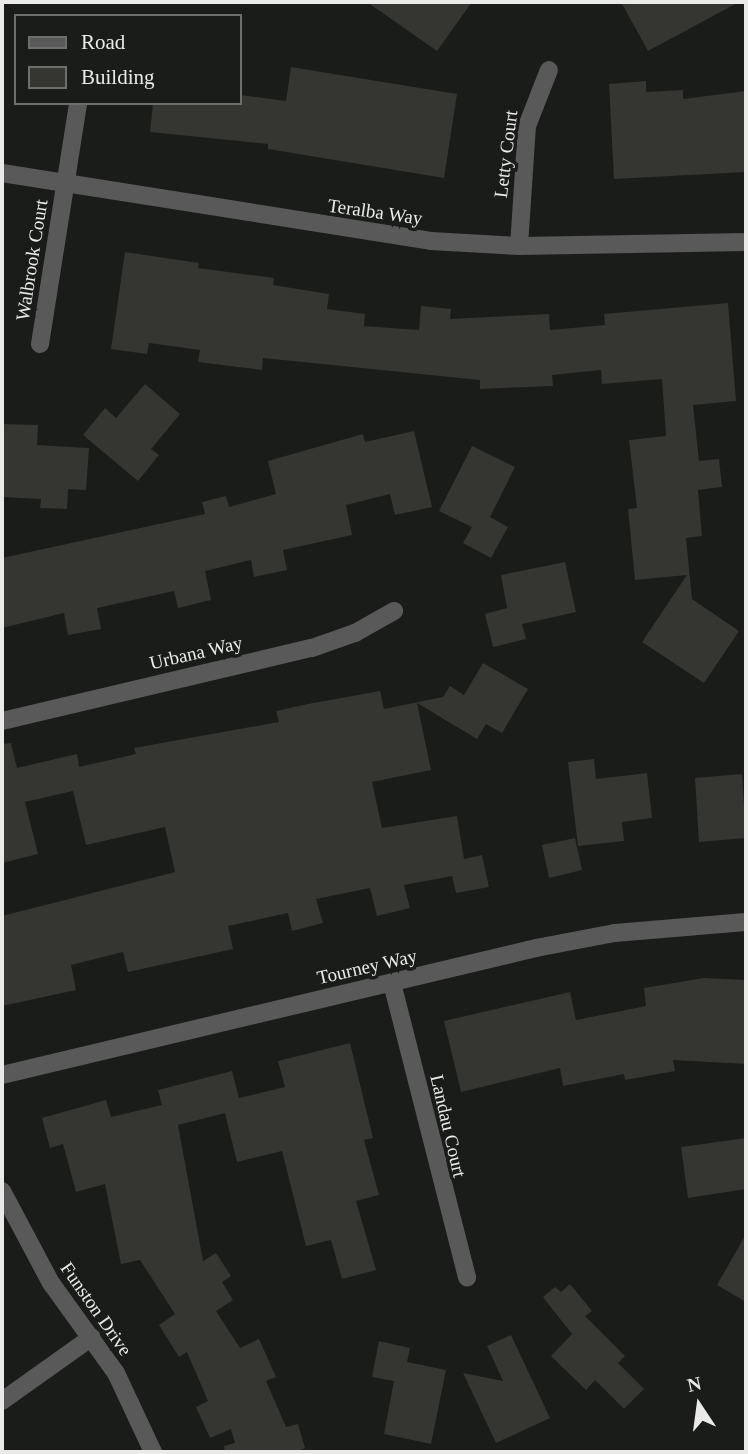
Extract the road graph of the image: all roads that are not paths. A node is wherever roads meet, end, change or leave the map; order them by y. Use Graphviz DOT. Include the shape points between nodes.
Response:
graph roads {
  1 [pos="549,70"];
  2 [pos="78,105"];
  3 [pos="2,173"];
  4 [pos="65,183"];
  5 [pos="746,242"];
  6 [pos="519,246"];
  7 [pos="40,344"];
  8 [pos="394,611"];
  9 [pos="2,721"];
  10 [pos="746,922"];
  11 [pos="392,983"];
  12 [pos="2,1075"];
  13 [pos="2,1191"];
  14 [pos="467,1278"];
  15 [pos="92,1337"];
  16 [pos="2,1401"];
  17 [pos="153,1452"];
  1 -- 6 [label="street, Letty Court" via="527,126"];
  2 -- 4 [label="street, Walbrook Court"];
  3 -- 4 [label="street, Teralba Way"];
  4 -- 6 [label="street, Teralba Way" via="339,229"];
  4 -- 7 [label="street, Walbrook Court"];
  5 -- 6 [label="street, Teralba Way"];
  8 -- 9 [label="street, Urbana Way" via="355,633 312,648"];
  10 -- 11 [label="street, Tourney Way" via="615,933"];
  11 -- 12 [label="street, Tourney Way"];
  11 -- 14 [label="street, Landau Court"];
  13 -- 15 [label="street, Funston Drive" via="51,1283"];
  15 -- 16 [label="street"];
  15 -- 17 [label="street, Funston Drive" via="139,1413"];
}
